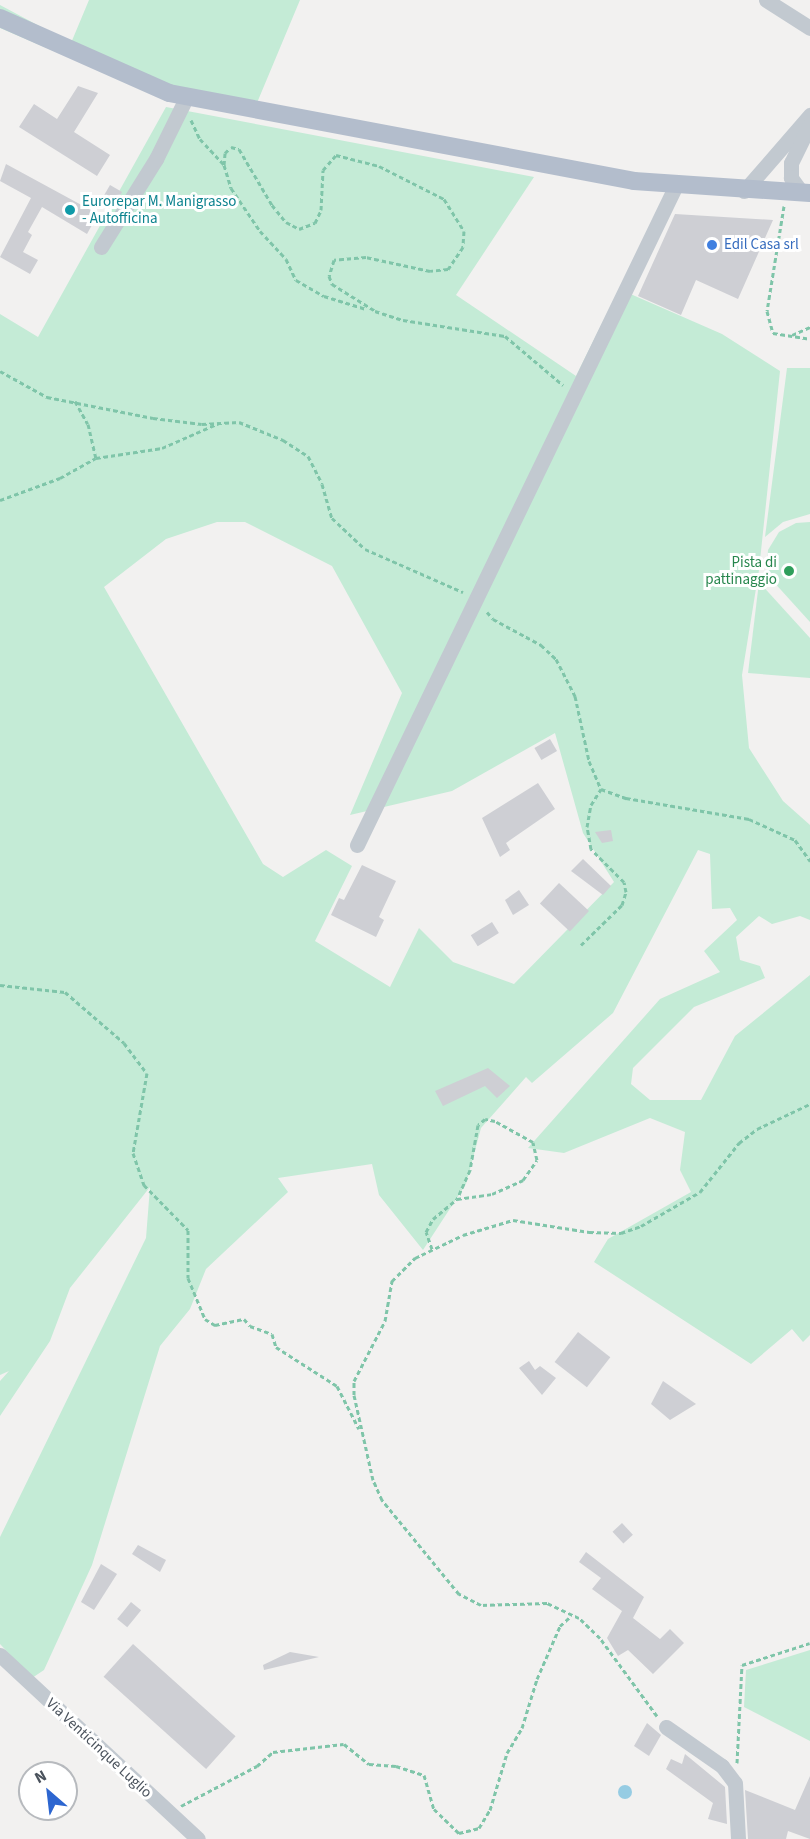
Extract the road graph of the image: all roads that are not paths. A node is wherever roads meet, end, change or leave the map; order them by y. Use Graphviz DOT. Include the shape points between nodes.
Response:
graph roads {
  1 [pos="766,0"];
  2 [pos="0,18"];
  3 [pos="810,28"];
  4 [pos="184,103"];
  5 [pos="810,115"];
  6 [pos="810,124"];
  7 [pos="675,185"];
  8 [pos="744,191"];
  9 [pos="799,193"];
  10 [pos="101,247"];
  11 [pos="357,845"];
  12 [pos="0,1656"];
  13 [pos="666,1727"];
  14 [pos="198,1839"];
  15 [pos="738,1839"];
  1 -- 3 [label="street"];
  2 -- 4 [label="main road"];
  4 -- 7 [label="main road"];
  4 -- 10 [label="street" via="156,159"];
  5 -- 8 [label="street"];
  6 -- 9 [label="street" via="791,163 791,178"];
  7 -- 8 [label="main road"];
  7 -- 11 [label="street"];
  8 -- 9 [label="main road"];
  12 -- 14 [label="street, Via Venticinque Luglio"];
  13 -- 15 [label="street" via="722,1766 732,1779"];
}
